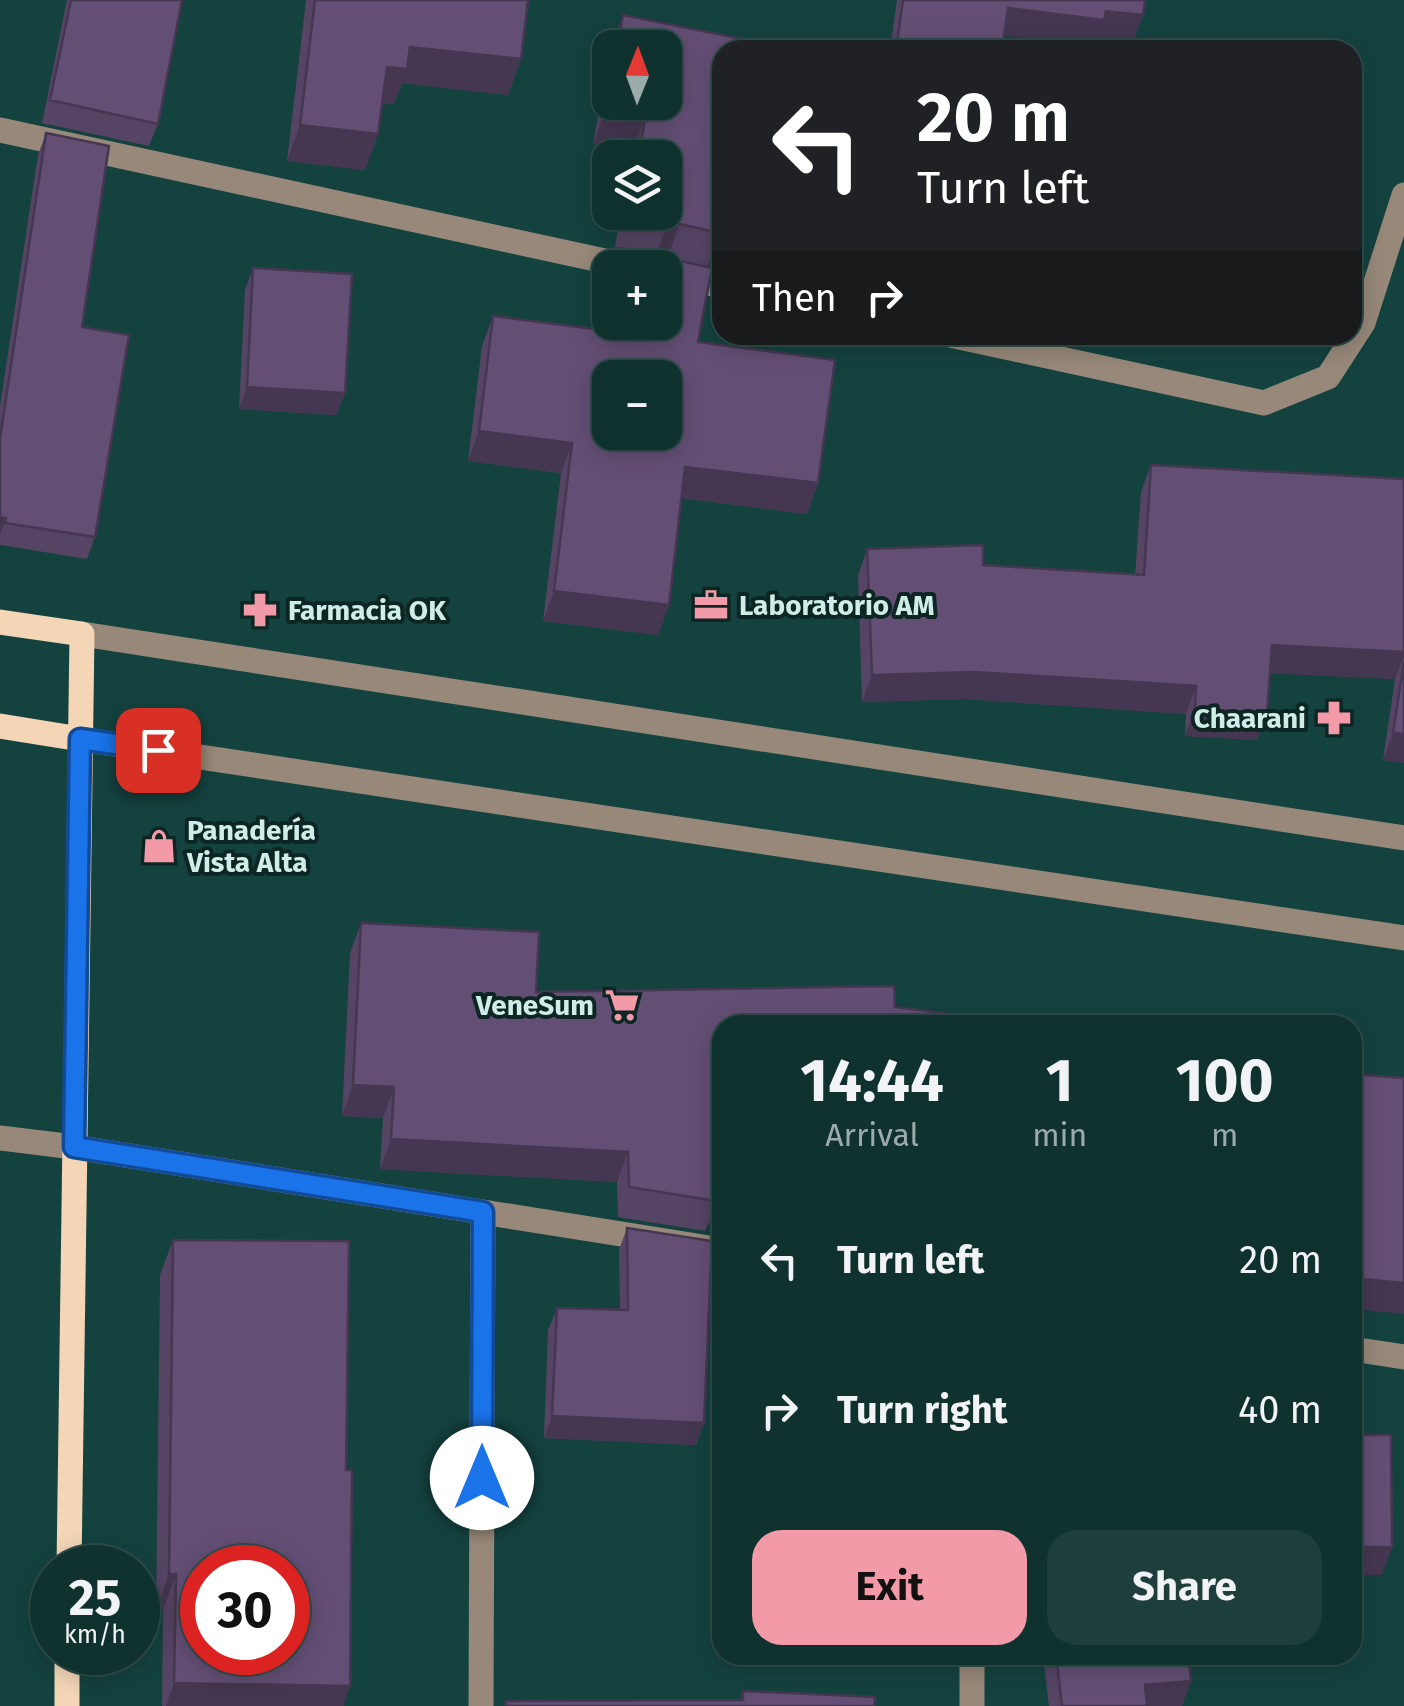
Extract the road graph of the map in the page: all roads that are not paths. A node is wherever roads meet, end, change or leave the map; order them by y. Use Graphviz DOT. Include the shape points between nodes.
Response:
graph roads {
  1 [pos="0,130"];
  2 [pos="1404,195"];
  3 [pos="592,258"];
  4 [pos="682,278"];
  5 [pos="712,284"];
  6 [pos="1362,325"];
  7 [pos="997,345"];
  8 [pos="1348,345"];
  9 [pos="0,622"];
  10 [pos="82,634"];
  11 [pos="0,726"];
  12 [pos="80,739"];
  13 [pos="1404,838"];
  14 [pos="1404,938"];
  15 [pos="0,1138"];
  16 [pos="74,1147"];
  17 [pos="483,1212"];
  18 [pos="712,1248"];
  19 [pos="1362,1351"];
  20 [pos="1404,1357"];
  21 [pos="68,1545"];
  22 [pos="972,1665"];
  23 [pos="68,1675"];
  24 [pos="67,1706"];
  25 [pos="481,1706"];
  26 [pos="972,1706"];
  1 -- 3 [label="street"];
  2 -- 6 [label="street"];
  4 -- 5 [label="street"];
  7 -- 8 [label="street" via="1264,402 1328,376"];
  9 -- 10 [label="main road"];
  10 -- 12 [label="main road"];
  10 -- 13 [label="street"];
  11 -- 12 [label="main road"];
  12 -- 14 [label="street"];
  12 -- 16 [label="main road"];
  15 -- 16 [label="street"];
  16 -- 17 [label="street"];
  16 -- 21 [label="main road"];
  17 -- 18 [label="street"];
  17 -- 25 [label="street"];
  19 -- 20 [label="street"];
  22 -- 26 [label="street"];
  23 -- 24 [label="main road"];
}
